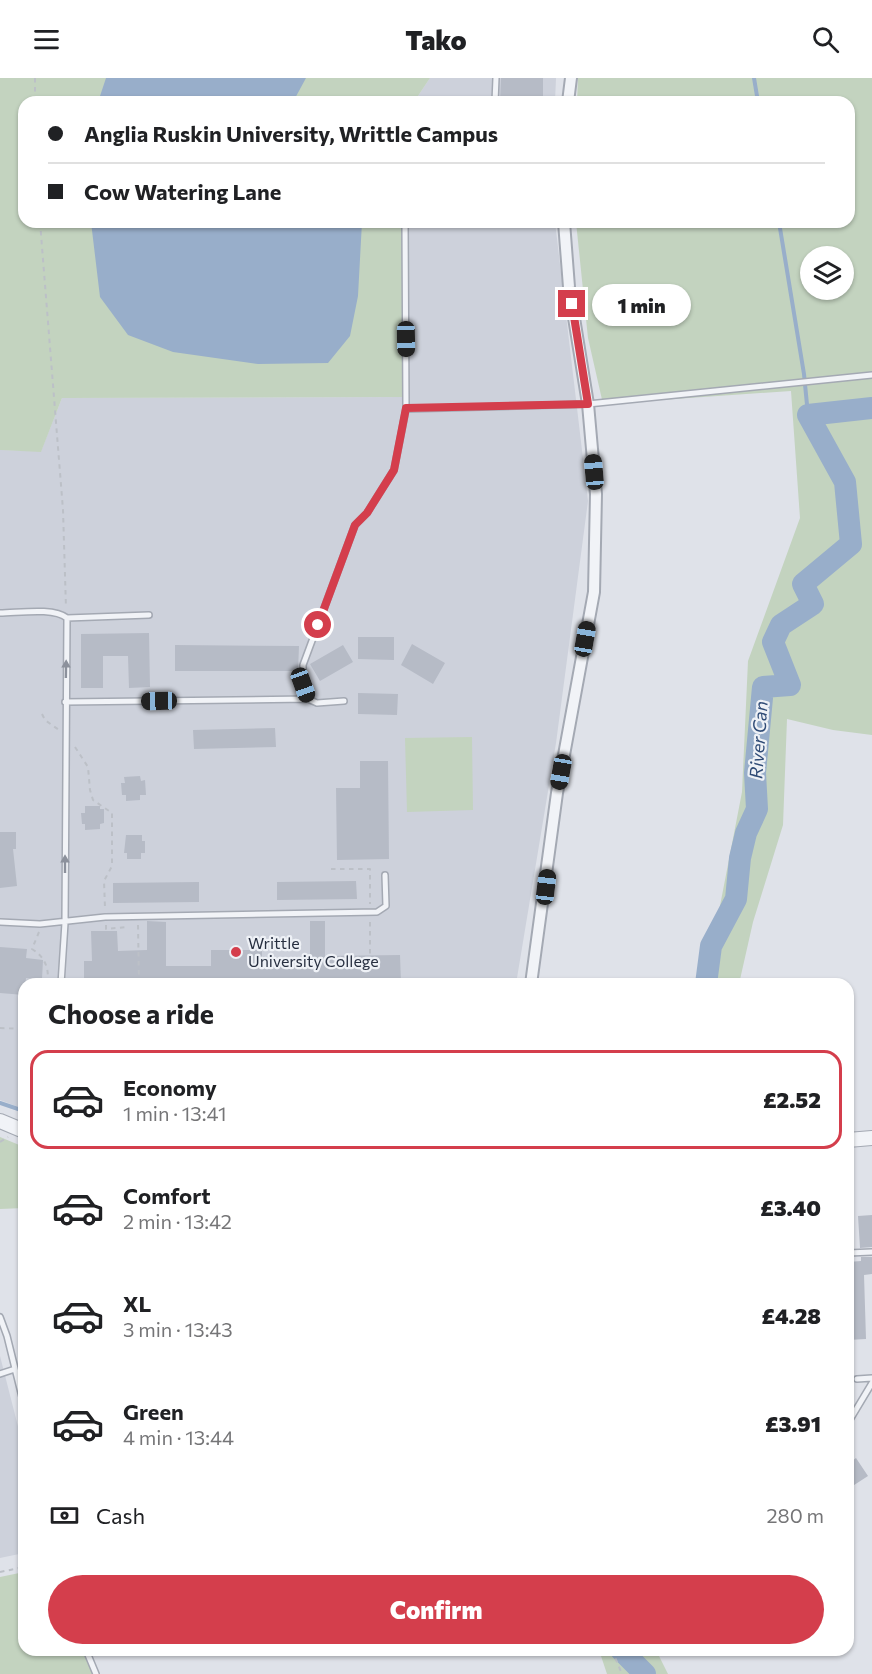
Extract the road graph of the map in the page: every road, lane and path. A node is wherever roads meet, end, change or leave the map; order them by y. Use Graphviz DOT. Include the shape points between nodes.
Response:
graph roads {
  1 [pos="35,78"];
  2 [pos="496,78"];
  3 [pos="570,78"];
  4 [pos="35,96"];
  5 [pos="495,96"];
  6 [pos="568,96"];
  7 [pos="40,228"];
  8 [pos="405,228"];
  9 [pos="564,228"];
  10 [pos="872,375"];
  11 [pos="588,404"];
  12 [pos="406,408"];
  13 [pos="0,613"];
  14 [pos="148,615"];
  15 [pos="67,618"];
  16 [pos="308,699"];
  17 [pos="345,701"];
  18 [pos="65,702"];
  19 [pos="42,714"];
  20 [pos="65,735"];
  21 [pos="331,869"];
  22 [pos="385,875"];
  23 [pos="370,912"];
  24 [pos="105,917"];
  25 [pos="140,917"];
  26 [pos="0,922"];
  27 [pos="65,923"];
  28 [pos="40,924"];
  29 [pos="128,927"];
  30 [pos="370,955"];
  31 [pos="47,978"];
  32 [pos="62,978"];
  33 [pos="140,978"];
  34 [pos="532,978"];
  35 [pos="0,1028"];
  36 [pos="18,1029"];
  37 [pos="0,1121"];
  38 [pos="18,1128"];
  39 [pos="9,1137"];
  40 [pos="872,1138"];
  41 [pos="854,1140"];
  42 [pos="0,1142"];
  43 [pos="872,1252"];
  44 [pos="854,1253"];
  45 [pos="0,1317"];
  46 [pos="15,1370"];
  47 [pos="0,1374"];
  48 [pos="872,1378"];
  49 [pos="857,1379"];
  50 [pos="18,1382"];
  51 [pos="872,1383"];
  52 [pos="854,1414"];
  53 [pos="18,1568"];
  54 [pos="0,1572"];
  55 [pos="88,1656"];
  56 [pos="614,1656"];
  57 [pos="96,1674"];
  58 [pos="622,1674"];
  1 -- 4 [label="path"];
  2 -- 5 [label="lane"];
  3 -- 6 [label="street"];
  7 -- 15 [label="path" via="63,510"];
  8 -- 12 [label="lane"];
  9 -- 11 [label="street" via="569,286"];
  10 -- 11 [label="lane"];
  11 -- 12 [label="lane"];
  11 -- 34 [label="street" via="596,494 594,592 557,793"];
  12 -- 16 [label="lane" via="394,470 355,525 303,665"];
  13 -- 15 [label="lane" via="49,612"];
  14 -- 15 [label="lane"];
  18 -- 15 [label="lane, one-way"];
  16 -- 17 [label="lane" via="317,703"];
  16 -- 18 [label="lane"];
  18 -- 20 [label="lane"];
  19 -- 20 [label="path"];
  20 -- 24 [label="path" via="88,767 93,800 112,813 112,866 104,881"];
  27 -- 20 [label="lane, one-way"];
  21 -- 23 [label="path" via="370,868"];
  22 -- 23 [label="lane" via="386,906"];
  23 -- 25 [label="lane"];
  23 -- 30 [label="path"];
  24 -- 25 [label="lane"];
  24 -- 27 [label="lane"];
  24 -- 29 [label="path" via="106,928"];
  25 -- 33 [label="path"];
  26 -- 28 [label="lane"];
  27 -- 28 [label="lane"];
  27 -- 32 [label="lane"];
  28 -- 31 [label="path" via="32,949 43,957"];
  35 -- 36 [label="path"];
  37 -- 38 [label="street"];
  39 -- 42 [label="path"];
  40 -- 41 [label="street"];
  43 -- 44 [label="lane"];
  45 -- 46 [label="lane"];
  46 -- 47 [label="lane"];
  46 -- 50 [label="lane"];
  48 -- 49 [label="lane"];
  51 -- 52 [label="lane"];
  53 -- 54 [label="path"];
  55 -- 57 [label="lane"];
  56 -- 58 [label="path"];
}
